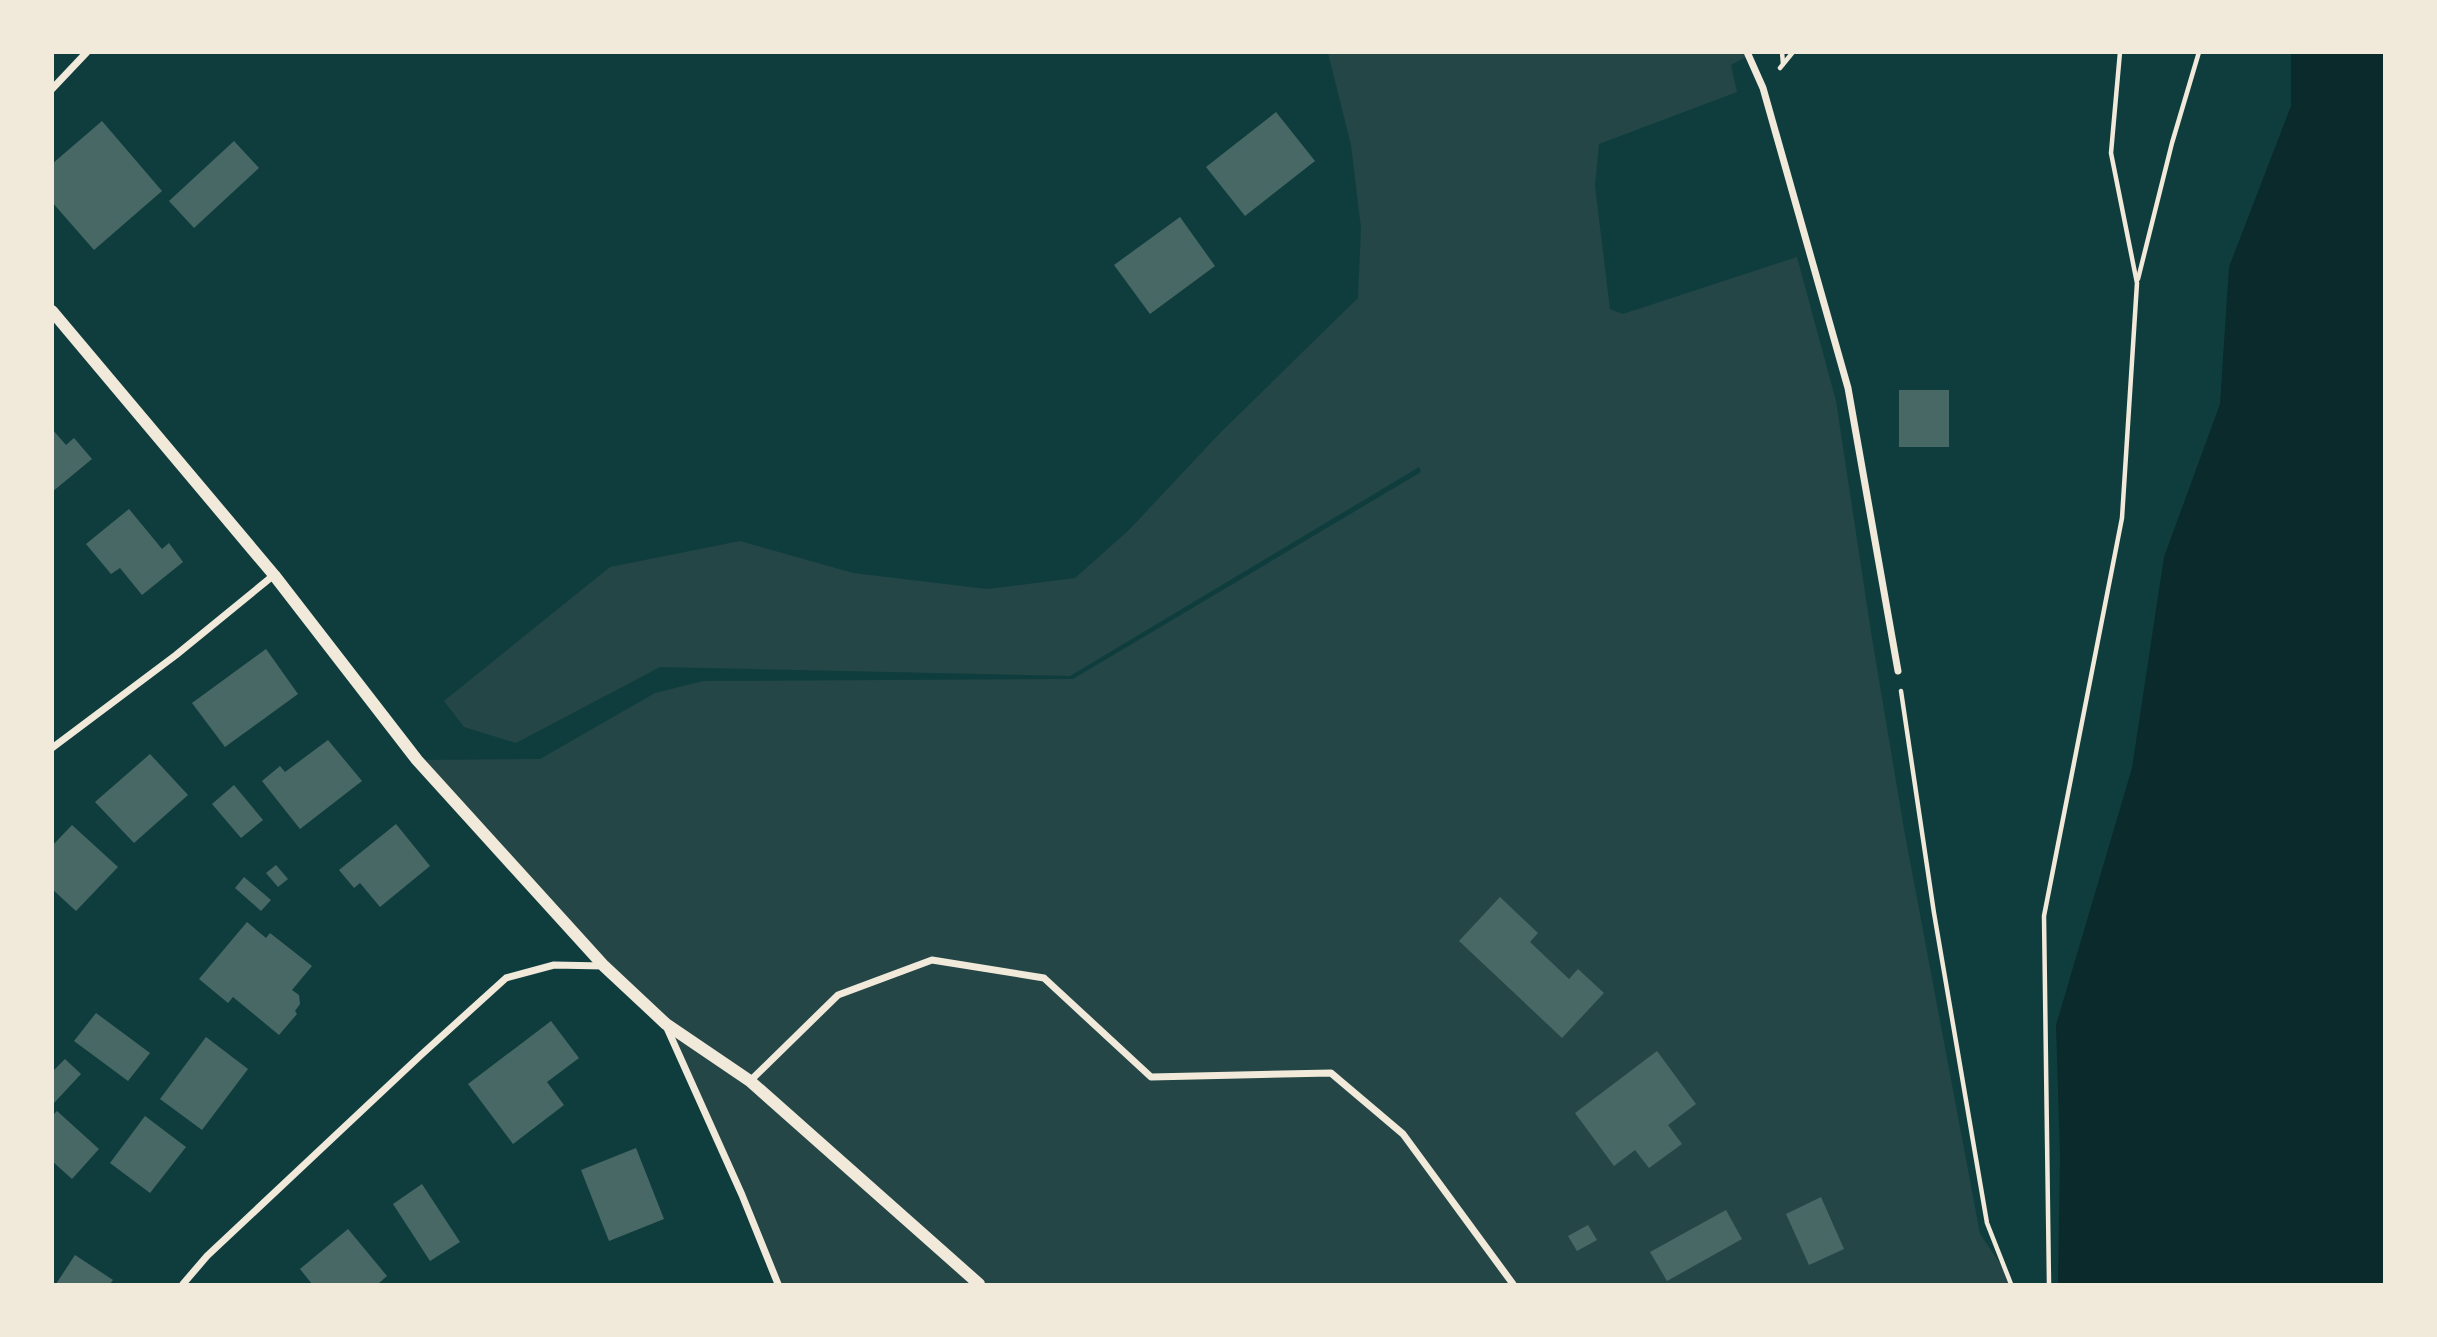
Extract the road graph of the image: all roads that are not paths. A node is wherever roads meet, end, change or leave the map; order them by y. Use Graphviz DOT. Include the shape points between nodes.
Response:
graph roads {
  1 [pos="87,52"];
  2 [pos="1747,52"];
  3 [pos="52,89"];
  4 [pos="52,310"];
  5 [pos="274,575"];
  6 [pos="1898,671"];
  7 [pos="52,748"];
  8 [pos="604,966"];
  9 [pos="666,1024"];
  10 [pos="750,1081"];
  11 [pos="183,1284"];
  12 [pos="778,1284"];
  13 [pos="979,1284"];
  14 [pos="1513,1284"];
  1 -- 3 [label="street"];
  2 -- 6 [label="street" via="1763,88 1848,388"];
  4 -- 5 [label="street"];
  5 -- 7 [label="street"];
  5 -- 8 [label="street" via="417,760"];
  8 -- 9 [label="street"];
  8 -- 11 [label="street" via="554,965 506,978 217,1246"];
  9 -- 10 [label="street"];
  9 -- 12 [label="street"];
  10 -- 13 [label="street"];
  10 -- 14 [label="street" via="838,995 932,960 1044,978 1151,1077 1331,1073 1404,1134"];
}
